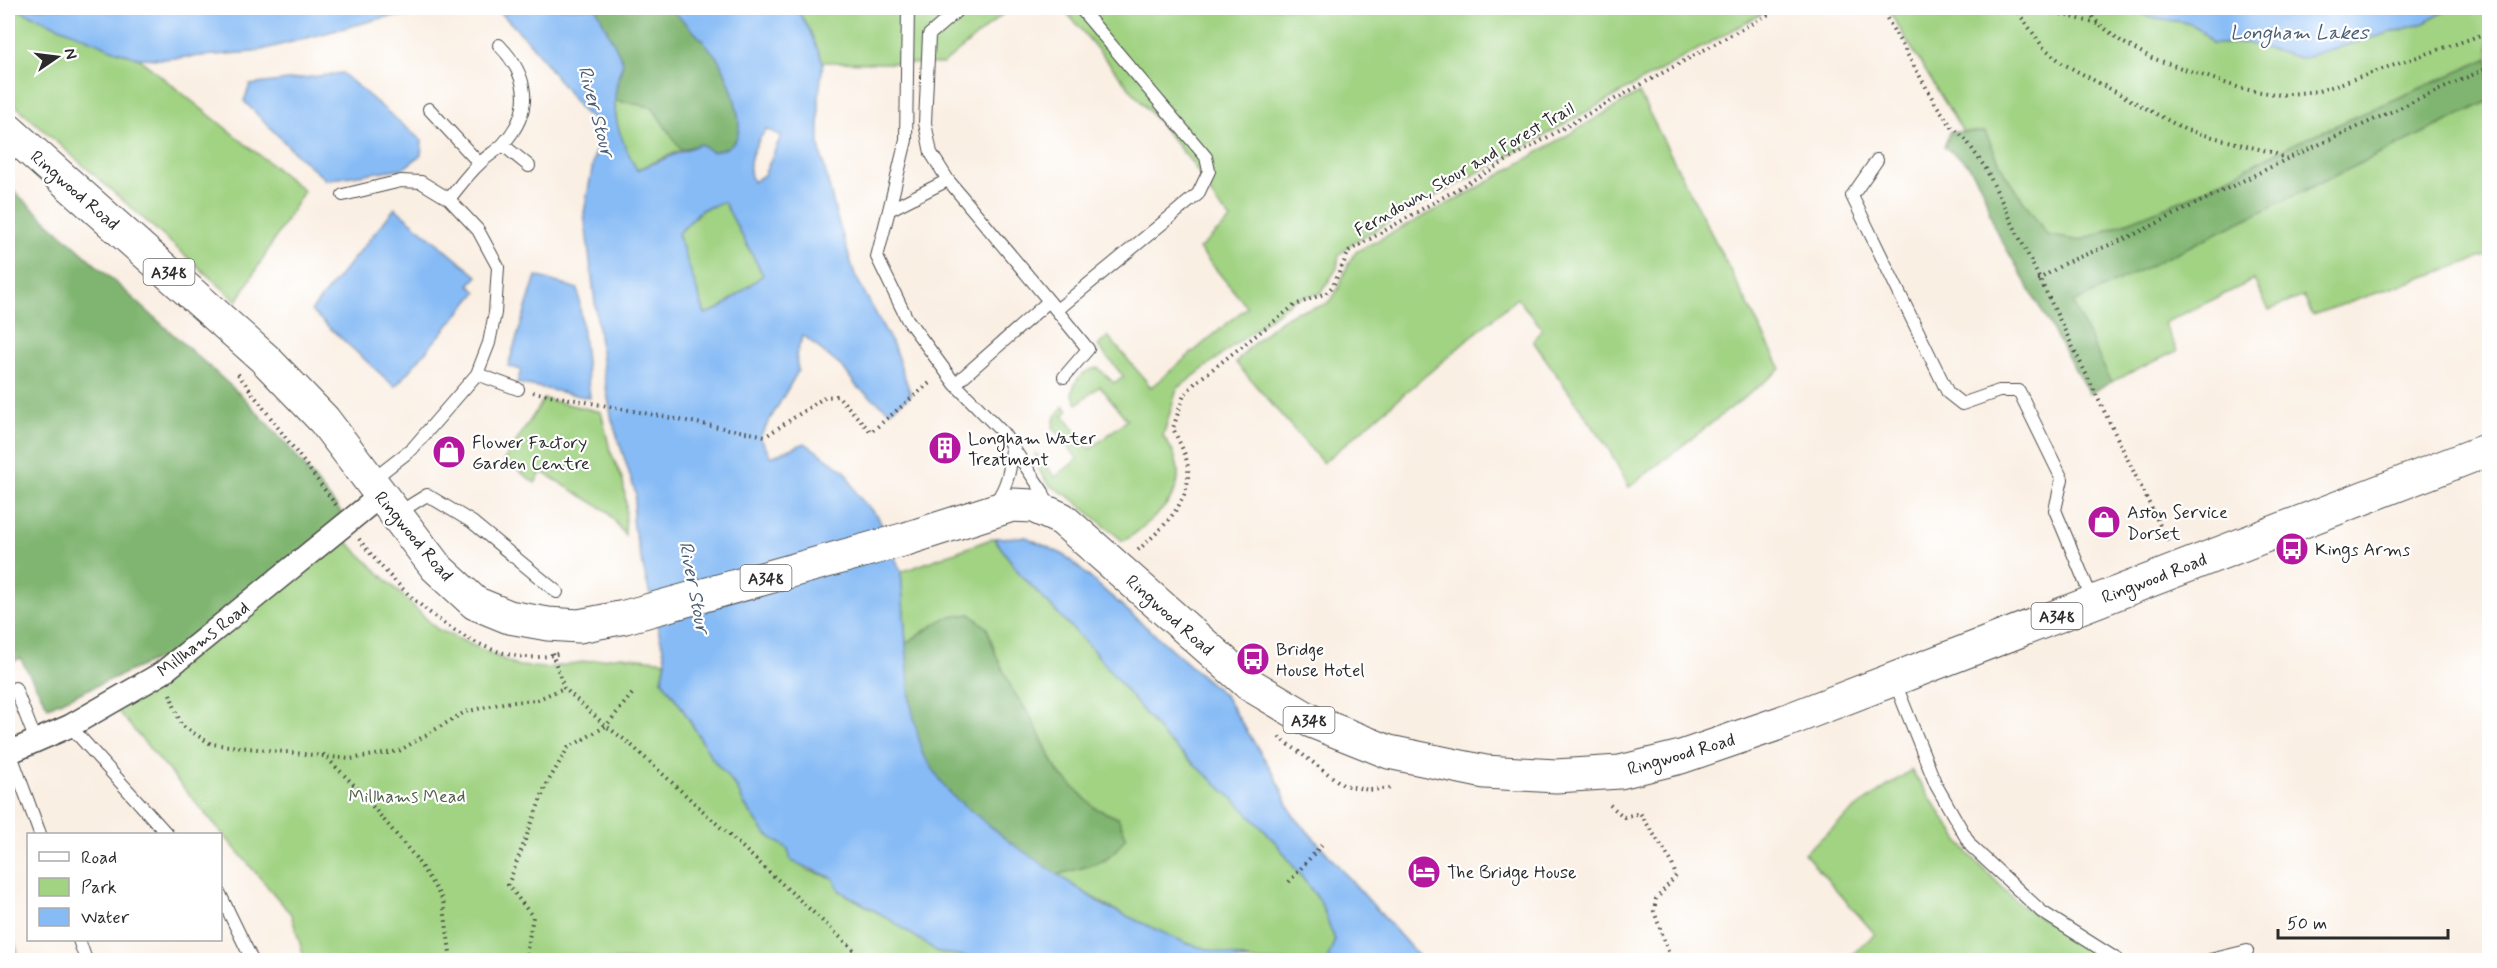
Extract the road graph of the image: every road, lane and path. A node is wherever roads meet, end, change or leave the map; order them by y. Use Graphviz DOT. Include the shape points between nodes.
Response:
graph roads {
  1 [pos="908,8"];
  2 [pos="960,8"];
  3 [pos="1080,8"];
  4 [pos="1780,8"];
  5 [pos="1881,8"];
  6 [pos="2015,8"];
  7 [pos="2038,8"];
  8 [pos="2084,8"];
  9 [pos="2099,24"];
  10 [pos="2490,32"];
  11 [pos="499,45"];
  12 [pos="2490,67"];
  13 [pos="429,109"];
  14 [pos="8,130"];
  15 [pos="502,144"];
  16 [pos="2287,159"];
  17 [pos="1877,160"];
  18 [pos="479,163"];
  19 [pos="529,166"];
  20 [pos="948,180"];
  21 [pos="343,195"];
  22 [pos="449,199"];
  23 [pos="889,210"];
  24 [pos="2038,280"];
  25 [pos="1053,306"];
  26 [pos="945,370"];
  27 [pos="236,371"];
  28 [pos="477,374"];
  29 [pos="1064,377"];
  30 [pos="956,384"];
  31 [pos="518,389"];
  32 [pos="1012,446"];
  33 [pos="2490,449"];
  34 [pos="381,497"];
  35 [pos="989,512"];
  36 [pos="1050,514"];
  37 [pos="348,523"];
  38 [pos="1118,568"];
  39 [pos="2181,568"];
  40 [pos="557,592"];
  41 [pos="2093,602"];
  42 [pos="548,624"];
  43 [pos="564,652"];
  44 [pos="552,656"];
  45 [pos="162,673"];
  46 [pos="1894,679"];
  47 [pos="15,688"];
  48 [pos="564,688"];
  49 [pos="632,694"];
  50 [pos="70,726"];
  51 [pos="606,726"];
  52 [pos="1273,732"];
  53 [pos="36,741"];
  54 [pos="9,752"];
  55 [pos="323,754"];
  56 [pos="1394,788"];
  57 [pos="1610,805"];
  58 [pos="40,833"];
  59 [pos="166,833"];
  60 [pos="1324,842"];
  61 [pos="1289,882"];
  62 [pos="222,898"];
  63 [pos="80,941"];
  64 [pos="2247,951"];
  65 [pos="86,960"];
  66 [pos="252,960"];
  67 [pos="451,960"];
  68 [pos="525,960"];
  69 [pos="865,960"];
  70 [pos="1671,960"];
  71 [pos="2118,960"];
  72 [pos="2210,960"];
  1 -- 23 [label="lane" via="906,140"];
  2 -- 20 [label="lane" via="929,35 925,123 931,153"];
  3 -- 25 [label="lane" via="1206,157 1209,171 1198,194"];
  4 -- 38 [label="path, Ferndown, Stour and Forest Trail" via="1349,251 1326,293 1294,305 1184,395 1173,428 1186,459 1188,478 1183,501 1157,533"];
  5 -- 24 [label="path" via="1935,103 1986,169"];
  6 -- 16 [label="path" via="2043,47 2062,63 2186,130"];
  7 -- 9 [label="path"];
  8 -- 9 [label="path"];
  9 -- 10 [label="path" via="2152,58 2243,89 2280,95 2319,91"];
  11 -- 15 [label="lane" via="521,73 524,99 519,123"];
  12 -- 16 [label="path"];
  13 -- 18 [label="lane"];
  14 -- 34 [label="highway, Ringwood Road / A348" via="265,359 324,420"];
  15 -- 18 [label="lane"];
  15 -- 19 [label="lane"];
  16 -- 24 [label="path" via="2129,237 2065,263"];
  17 -- 41 [label="lane" via="1852,196 1948,393 1962,404 1999,391 2019,391 2062,479 2055,510"];
  18 -- 22 [label="lane"];
  20 -- 23 [label="lane"];
  20 -- 25 [label="lane"];
  21 -- 22 [label="lane" via="401,181 422,182"];
  22 -- 28 [label="lane" via="478,230 498,267 493,323"];
  23 -- 26 [label="lane" via="877,257 907,318"];
  24 -- 39 [label="path"];
  25 -- 29 [label="lane" via="1088,349"];
  25 -- 30 [label="lane"];
  26 -- 30 [label="lane"];
  26 -- 31 [label="path" via="871,432 838,396 825,397 766,436"];
  27 -- 37 [label="path"];
  28 -- 31 [label="lane"];
  28 -- 34 [label="lane" via="412,449"];
  30 -- 32 [label="lane"];
  32 -- 35 [label="lane" via="1004,490"];
  32 -- 36 [label="lane" via="1043,492"];
  33 -- 39 [label="highway, Ringwood Road / A348"];
  34 -- 37 [label="street, Millhams Road"];
  34 -- 40 [label="lane" via="427,495 472,522"];
  34 -- 42 [label="highway, Ringwood Road / A348" via="436,567 475,603 509,617"];
  35 -- 36 [label="highway, Ringwood Road / A348" via="1012,505 1033,506"];
  35 -- 42 [label="highway, Ringwood Road / A348" via="626,617 579,626"];
  36 -- 38 [label="highway, Ringwood Road / A348" via="1062,519"];
  37 -- 44 [label="path" via="364,545 436,619 467,638 496,649 529,659"];
  37 -- 45 [label="street, Millhams Road"];
  38 -- 46 [label="highway, Ringwood Road / A348" via="1250,684 1311,721 1389,752 1485,772 1556,776 1620,772 1681,757"];
  39 -- 41 [label="highway, Ringwood Road / A348"];
  41 -- 46 [label="highway, Ringwood Road / A348"];
  42 -- 44 [label="path"];
  43 -- 44 [label="path"];
  44 -- 48 [label="path"];
  45 -- 50 [label="street, Millhams Road"];
  45 -- 55 [label="path" via="181,725 211,744"];
  46 -- 71 [label="lane" via="1936,785 1971,846 2042,912"];
  47 -- 53 [label="lane"];
  48 -- 51 [label="path"];
  48 -- 55 [label="path" via="536,700 465,712 399,751 350,759"];
  49 -- 51 [label="path"];
  50 -- 53 [label="street, Millhams Road"];
  50 -- 59 [label="lane"];
  51 -- 68 [label="path" via="568,748 546,785 511,875 508,885 533,917"];
  51 -- 69 [label="path" via="629,742"];
  52 -- 56 [label="path" via="1343,785 1370,790"];
  53 -- 54 [label="street, Millhams Road"];
  54 -- 58 [label="lane"];
  55 -- 67 [label="path" via="415,857 443,900"];
  57 -- 70 [label="path" via="1624,817 1640,813 1671,861 1676,876 1656,898 1654,911"];
  60 -- 61 [label="path"];
  62 -- 66 [label="lane"];
  63 -- 65 [label="lane"];
  64 -- 72 [label="lane"];
}
